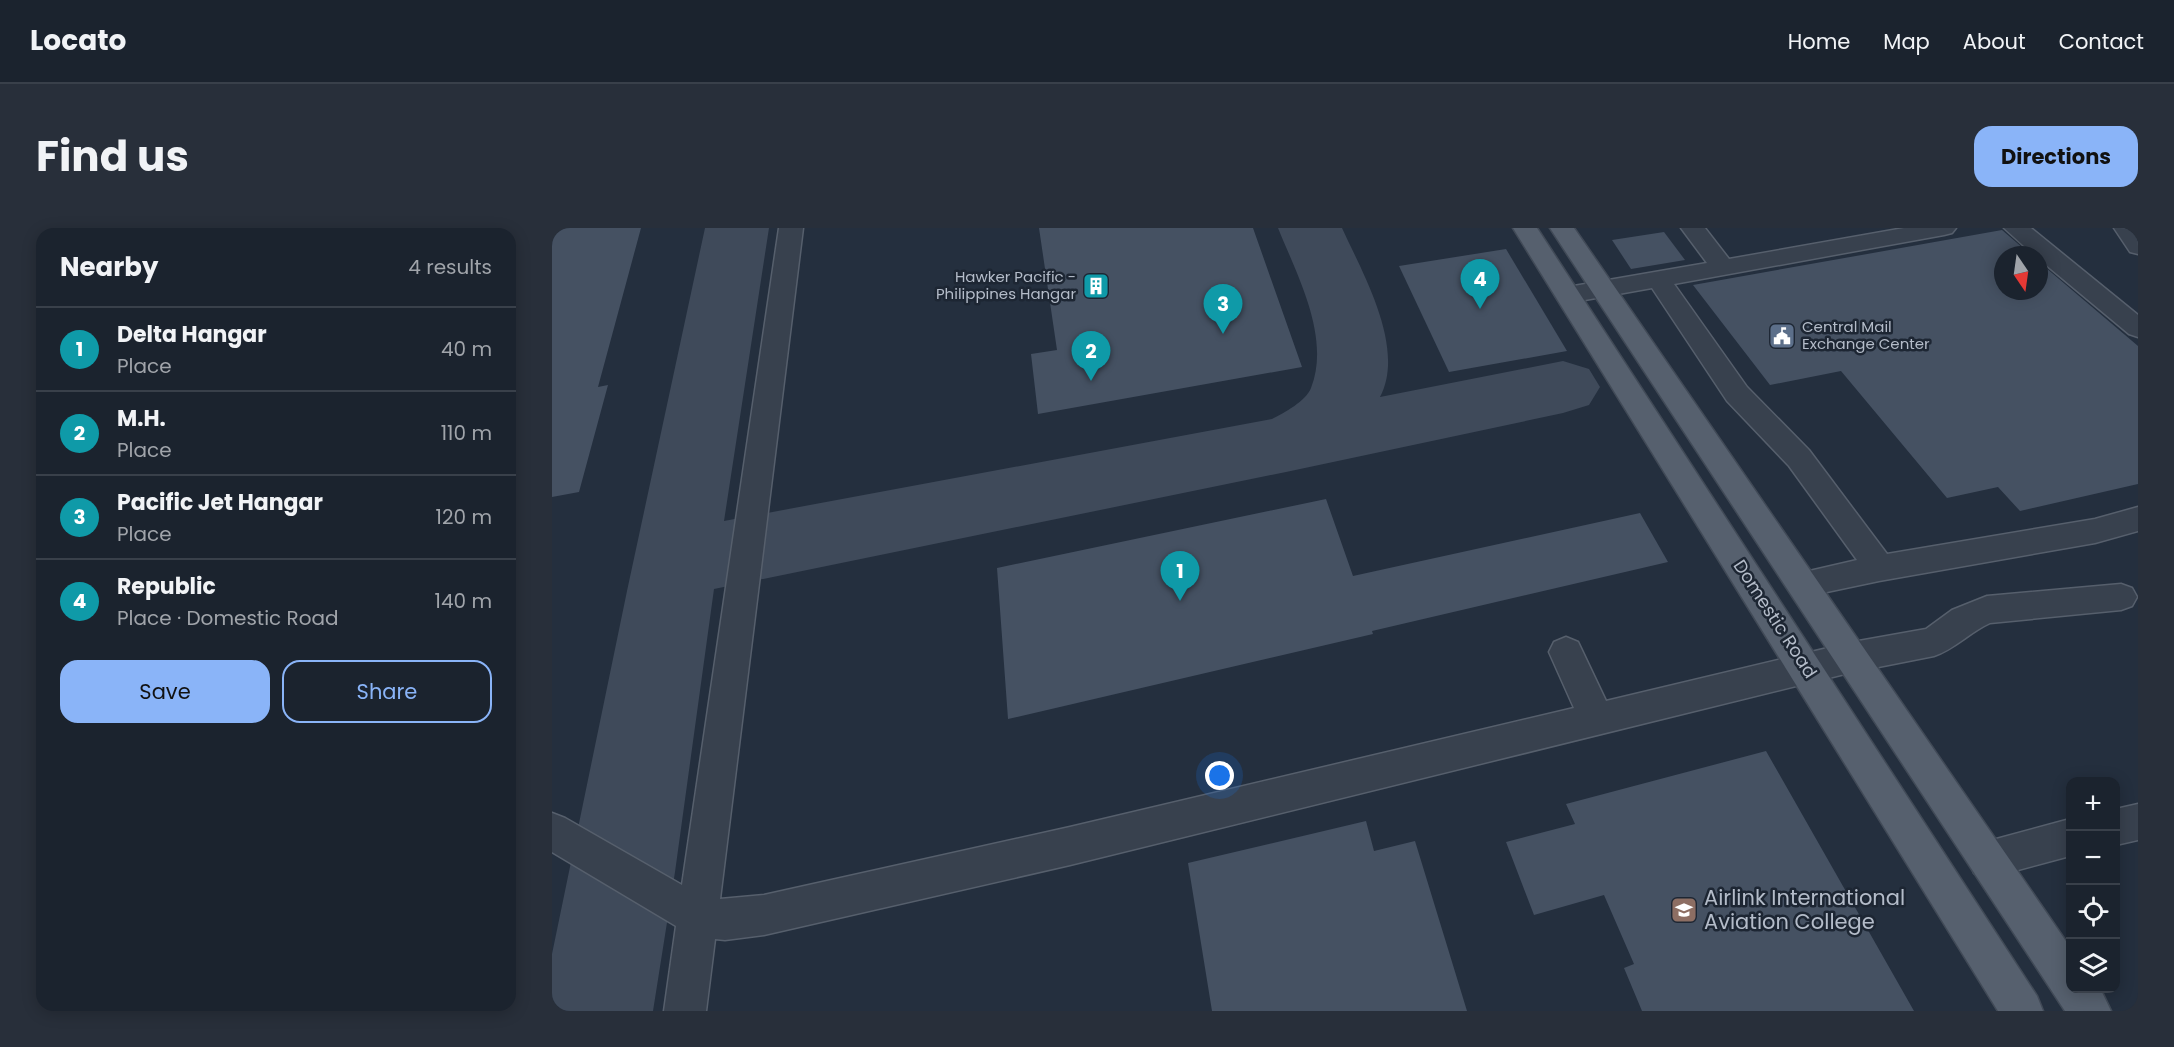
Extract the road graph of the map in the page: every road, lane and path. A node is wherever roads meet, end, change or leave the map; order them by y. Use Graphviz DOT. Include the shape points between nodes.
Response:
graph roads {
  1 [pos="791,228"];
  2 [pos="1525,228"];
  3 [pos="1563,228"];
  4 [pos="1693,228"];
  5 [pos="1944,228"];
  6 [pos="2016,228"];
  7 [pos="2126,228"];
  8 [pos="2138,248"];
  9 [pos="1724,268"];
  10 [pos="1659,280"];
  11 [pos="1604,289"];
  12 [pos="1568,295"];
  13 [pos="2138,328"];
  14 [pos="2138,519"];
  15 [pos="1879,568"];
  16 [pos="1803,584"];
  17 [pos="2121,597"];
  18 [pos="1566,652"];
  19 [pos="1853,657"];
  20 [pos="1807,669"];
  21 [pos="1598,719"];
  22 [pos="2138,822"];
  23 [pos="2120,826"];
  24 [pos="552,831"];
  25 [pos="2066,839"];
  26 [pos="1988,859"];
  27 [pos="697,916"];
  28 [pos="2066,976"];
  29 [pos="2078,993"];
  30 [pos="685,1011"];
  31 [pos="2022,1011"];
  32 [pos="2090,1011"];
  1 -- 27 [label="street"];
  2 -- 12 [label="main road, Domestic Road"];
  3 -- 11 [label="main road"];
  4 -- 9 [label="street"];
  5 -- 9 [label="street"];
  6 -- 13 [label="street"];
  7 -- 8 [label="street"];
  9 -- 10 [label="street"];
  10 -- 11 [label="street"];
  10 -- 15 [label="street" via="1737,394 1799,458"];
  11 -- 12 [label="street"];
  11 -- 16 [label="main road"];
  12 -- 20 [label="main road, Domestic Road"];
  14 -- 15 [label="street" via="2095,531"];
  15 -- 16 [label="street"];
  16 -- 19 [label="main road"];
  17 -- 19 [label="street" via="1987,610 1964,620 1934,642"];
  18 -- 21 [label="street"];
  19 -- 20 [label="street"];
  19 -- 26 [label="main road"];
  20 -- 21 [label="street"];
  20 -- 31 [label="main road, Domestic Road"];
  21 -- 27 [label="street" via="764,915 725,920"];
  22 -- 23 [label="street"];
  24 -- 27 [label="street"];
  25 -- 26 [label="street"];
  26 -- 28 [label="main road"];
  27 -- 30 [label="street"];
  29 -- 32 [label="main road"];
}
